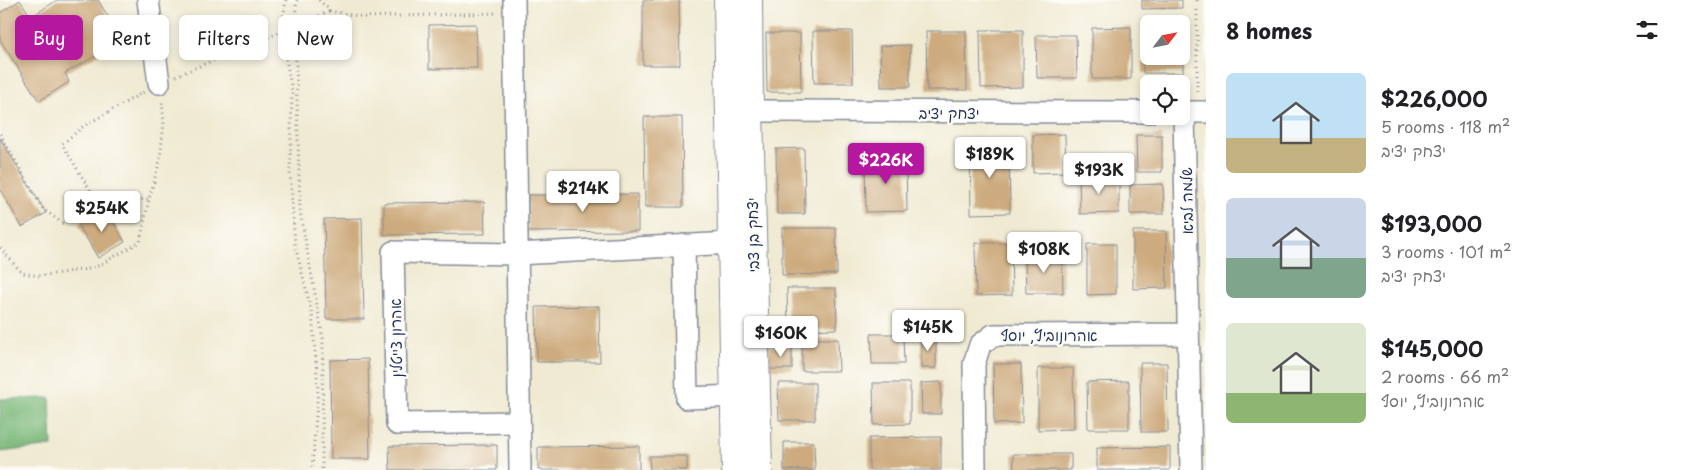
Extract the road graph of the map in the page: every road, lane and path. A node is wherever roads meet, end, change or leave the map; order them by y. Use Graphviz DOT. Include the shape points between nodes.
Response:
graph roads {
  1 [pos="148,0"];
  2 [pos="286,0"];
  3 [pos="298,0"];
  4 [pos="319,0"];
  5 [pos="728,0"];
  6 [pos="748,0"];
  7 [pos="1196,0"];
  8 [pos="514,6"];
  9 [pos="330,11"];
  10 [pos="284,15"];
  11 [pos="296,15"];
  12 [pos="321,15"];
  13 [pos="278,33"];
  14 [pos="286,60"];
  15 [pos="296,60"];
  16 [pos="159,83"];
  17 [pos="749,111"];
  18 [pos="1140,112"];
  19 [pos="1192,112"];
  20 [pos="0,134"];
  21 [pos="149,199"];
  22 [pos="98,203"];
  23 [pos="732,243"];
  24 [pos="684,245"];
  25 [pos="0,248"];
  26 [pos="516,254"];
  27 [pos="1188,334"];
  28 [pos="735,396"];
  29 [pos="519,422"];
  30 [pos="312,470"];
  31 [pos="322,470"];
  32 [pos="520,470"];
  33 [pos="736,470"];
  34 [pos="758,470"];
  35 [pos="975,470"];
  36 [pos="1191,470"];
  1 -- 16 [label="street"];
  2 -- 10 [label="path"];
  3 -- 11 [label="path"];
  4 -- 9 [label="path"];
  5 -- 23 [label="street, יצחק בן צבי"];
  6 -- 17 [label="street, יצחק בן צבי"];
  7 -- 19 [label="path"];
  8 -- 9 [label="path" via="364,17"];
  8 -- 26 [label="street"];
  9 -- 12 [label="path"];
  13 -- 16 [label="path"];
  14 -- 30 [label="path" via="292,91 290,173 295,245 312,313 318,389"];
  15 -- 31 [label="path" via="300,211 323,338"];
  16 -- 21 [label="path" via="164,122 160,160"];
  16 -- 22 [label="path" via="84,126 62,144"];
  17 -- 18 [label="street, יצחק יציב"];
  17 -- 34 [label="street, יצחק בן צבי"];
  19 -- 27 [label="street, שלמה לביא"];
  20 -- 22 [label="path" via="43,209 62,223"];
  21 -- 22 [label="path"];
  21 -- 25 [label="path" via="140,242 94,268 40,276 22,273"];
  23 -- 24 [label="street, אהרון צייטלין"];
  23 -- 28 [label="street, יצחק בן צבי"];
  24 -- 26 [label="street, אהרון צייטלין"];
  24 -- 28 [label="street" via="687,398"];
  26 -- 29 [label="street"];
  26 -- 29 [label="street, אהרון צייטלין" via="393,252 397,424"];
  27 -- 35 [label="street, אהרונוביץ, יוסף" via="993,334 980,345 974,364"];
  27 -- 36 [label="street, שלמה לביא"];
  28 -- 33 [label="street, יצחק בן צבי"];
  29 -- 32 [label="street"];
}
